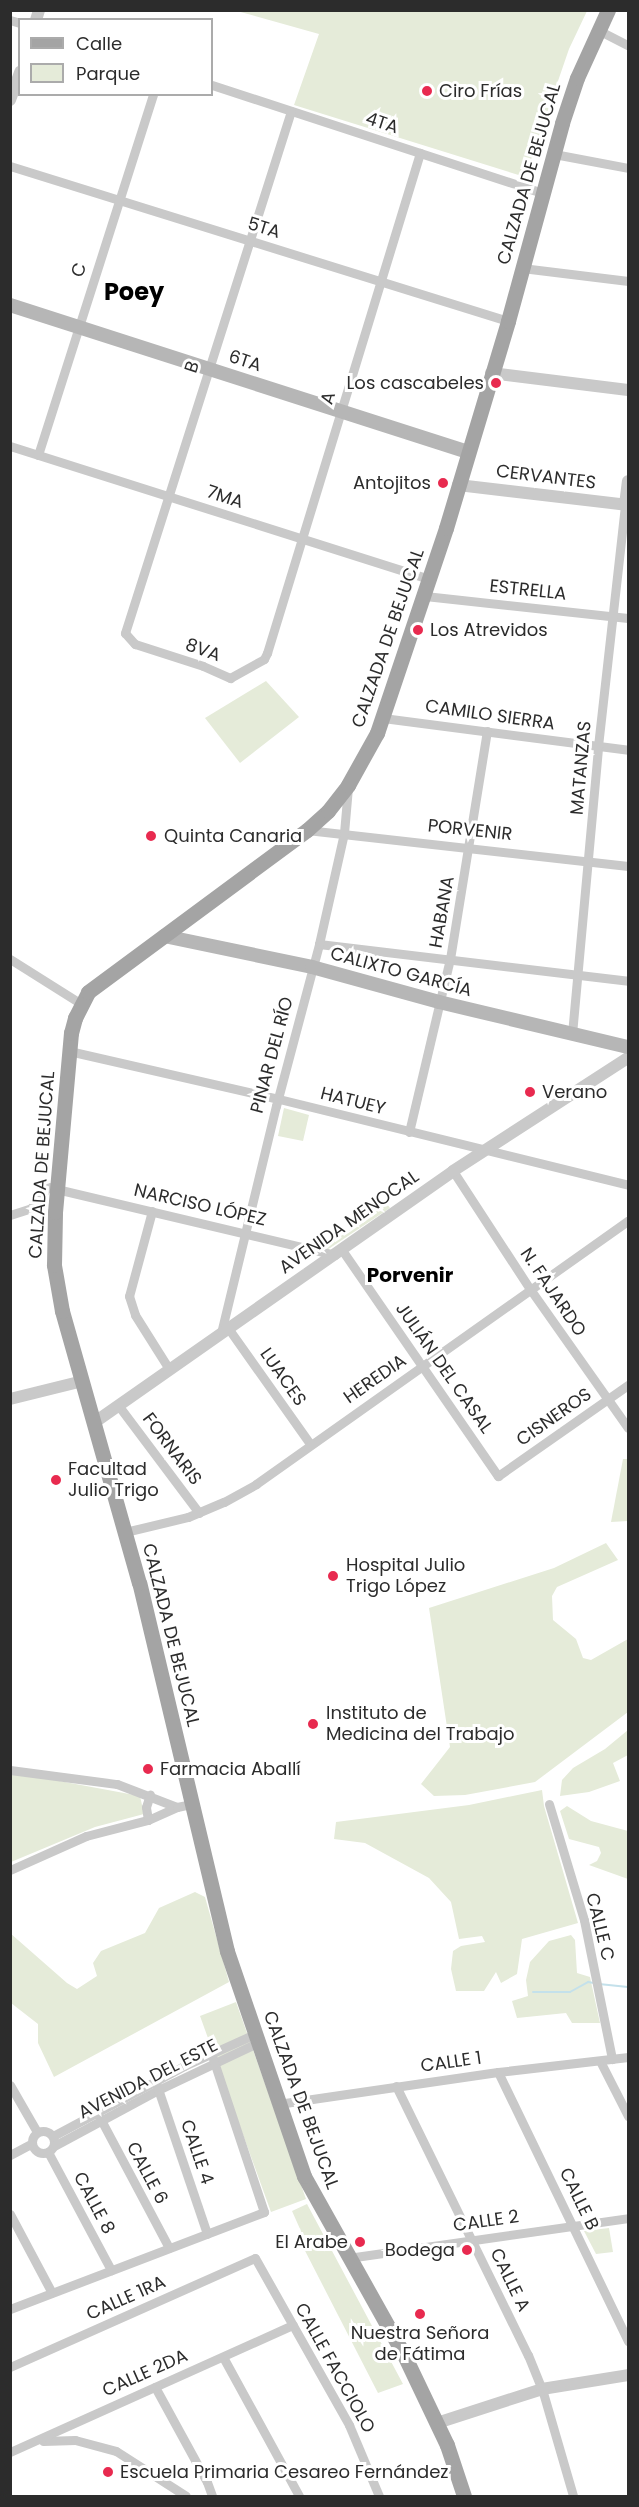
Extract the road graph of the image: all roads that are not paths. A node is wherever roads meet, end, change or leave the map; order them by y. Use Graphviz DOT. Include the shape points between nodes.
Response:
graph roads {
  1 [pos="608,10"];
  2 [pos="598,30"];
  3 [pos="628,45"];
  4 [pos="18,78"];
  5 [pos="213,85"];
  6 [pos="152,96"];
  7 [pos="10,100"];
  8 [pos="291,111"];
  9 [pos="420,153"];
  10 [pos="554,154"];
  11 [pos="10,165"];
  12 [pos="628,168"];
  13 [pos="543,193"];
  14 [pos="119,200"];
  15 [pos="249,240"];
  16 [pos="522,268"];
  17 [pos="381,281"];
  18 [pos="628,281"];
  19 [pos="10,305"];
  20 [pos="508,321"];
  21 [pos="78,327"];
  22 [pos="209,369"];
  23 [pos="491,373"];
  24 [pos="628,390"];
  25 [pos="341,411"];
  26 [pos="10,446"];
  27 [pos="468,452"];
  28 [pos="38,455"];
  29 [pos="628,481"];
  30 [pos="458,485"];
  31 [pos="168,496"];
  32 [pos="627,505"];
  33 [pos="302,538"];
  34 [pos="430,579"];
  35 [pos="425,596"];
  36 [pos="612,616"];
  37 [pos="628,618"];
  38 [pos="125,633"];
  39 [pos="267,653"];
  40 [pos="383,718"];
  41 [pos="487,731"];
  42 [pos="598,746"];
  43 [pos="628,750"];
  44 [pos="348,785"];
  45 [pos="307,830"];
  46 [pos="344,833"];
  47 [pos="470,847"];
  48 [pos="590,861"];
  49 [pos="628,866"];
  50 [pos="164,936"];
  51 [pos="320,944"];
  52 [pos="10,959"];
  53 [pos="450,959"];
  54 [pos="312,967"];
  55 [pos="578,974"];
  56 [pos="628,981"];
  57 [pos="439,1002"];
  58 [pos="80,1003"];
  59 [pos="572,1034"];
  60 [pos="628,1047"];
  61 [pos="69,1051"];
  62 [pos="628,1058"];
  63 [pos="279,1099"];
  64 [pos="409,1132"];
  65 [pos="487,1150"];
  66 [pos="453,1171"];
  67 [pos="628,1185"];
  68 [pos="57,1188"];
  69 [pos="152,1211"];
  70 [pos="10,1215"];
  71 [pos="628,1221"];
  72 [pos="245,1233"];
  73 [pos="339,1252"];
  74 [pos="530,1289"];
  75 [pos="225,1331"];
  76 [pos="422,1366"];
  77 [pos="169,1369"];
  78 [pos="83,1381"];
  79 [pos="628,1385"];
  80 [pos="10,1400"];
  81 [pos="608,1400"];
  82 [pos="118,1405"];
  83 [pos="95,1422"];
  84 [pos="628,1428"];
  85 [pos="310,1444"];
  86 [pos="498,1476"];
  87 [pos="199,1513"];
  88 [pos="125,1532"];
  89 [pos="10,1770"];
  90 [pos="150,1795"];
  91 [pos="549,1804"];
  92 [pos="184,1805"];
  93 [pos="148,1820"];
  94 [pos="10,1870"];
  95 [pos="256,2039"];
  96 [pos="628,2057"];
  97 [pos="212,2058"];
  98 [pos="612,2059"];
  99 [pos="600,2061"];
  100 [pos="498,2072"];
  101 [pos="10,2085"];
  102 [pos="157,2085"];
  103 [pos="396,2086"];
  104 [pos="278,2104"];
  105 [pos="628,2116"];
  106 [pos="99,2117"];
  107 [pos="37,2132"];
  108 [pos="53,2136"];
  109 [pos="31,2144"];
  110 [pos="51,2149"];
  111 [pos="10,2155"];
  112 [pos="10,2214"];
  113 [pos="628,2218"];
  114 [pos="573,2225"];
  115 [pos="207,2234"];
  116 [pos="471,2239"];
  117 [pos="169,2248"];
  118 [pos="255,2258"];
  119 [pos="348,2258"];
  120 [pos="111,2270"];
  121 [pos="52,2293"];
  122 [pos="10,2309"];
  123 [pos="293,2325"];
  124 [pos="628,2341"];
  125 [pos="223,2357"];
  126 [pos="10,2367"];
  127 [pos="628,2375"];
  128 [pos="154,2387"];
  129 [pos="542,2390"];
  130 [pos="437,2423"];
  131 [pos="26,2445"];
  132 [pos="10,2452"];
  133 [pos="186,2496"];
  134 [pos="212,2496"];
  135 [pos="299,2496"];
  136 [pos="380,2496"];
  137 [pos="464,2496"];
  138 [pos="573,2496"];
  1 -- 2 [label="main road, CALZADA DE BEJUCAL"];
  2 -- 3 [label="street"];
  2 -- 10 [label="main road, CALZADA DE BEJUCAL" via="571,95"];
  4 -- 7 [label="street"];
  5 -- 8 [label="street, 4TA"];
  6 -- 14 [label="street, C"];
  8 -- 9 [label="street, 4TA"];
  8 -- 15 [label="street, B"];
  9 -- 13 [label="street, 4TA"];
  9 -- 17 [label="street, A"];
  10 -- 12 [label="street"];
  10 -- 13 [label="main road, CALZADA DE BEJUCAL"];
  11 -- 14 [label="street, 5TA"];
  13 -- 16 [label="main road, CALZADA DE BEJUCAL"];
  14 -- 15 [label="street, 5TA"];
  14 -- 21 [label="street, C"];
  15 -- 17 [label="street, 5TA"];
  15 -- 22 [label="street, B"];
  16 -- 18 [label="street"];
  16 -- 20 [label="main road, CALZADA DE BEJUCAL"];
  17 -- 20 [label="street, 5TA"];
  17 -- 25 [label="street, A"];
  19 -- 21 [label="main road, 6TA"];
  20 -- 23 [label="main road, CALZADA DE BEJUCAL"];
  21 -- 22 [label="main road, 6TA"];
  21 -- 28 [label="street, C"];
  22 -- 25 [label="main road, 6TA"];
  22 -- 31 [label="street, B"];
  23 -- 24 [label="street"];
  23 -- 27 [label="main road, CALZADA DE BEJUCAL"];
  25 -- 27 [label="main road, 6TA"];
  25 -- 33 [label="street, A"];
  26 -- 28 [label="street, 7MA"];
  27 -- 30 [label="main road, CALZADA DE BEJUCAL"];
  28 -- 31 [label="street, 7MA"];
  29 -- 32 [label="street"];
  30 -- 32 [label="street, CERVANTES"];
  30 -- 34 [label="main road, CALZADA DE BEJUCAL"];
  31 -- 33 [label="street, 7MA"];
  31 -- 38 [label="street, B"];
  32 -- 36 [label="street, MATANZAS"];
  33 -- 34 [label="street, 7MA"];
  33 -- 39 [label="street, A"];
  34 -- 35 [label="main road, CALZADA DE BEJUCAL"];
  35 -- 36 [label="street, ESTRELLA"];
  35 -- 40 [label="main road, CALZADA DE BEJUCAL"];
  36 -- 37 [label="street, ESTRELLA"];
  36 -- 42 [label="street, MATANZAS"];
  38 -- 39 [label="street, 8VA" via="135,644 230,678 264,659"];
  40 -- 41 [label="street, CAMILO SIERRA"];
  40 -- 44 [label="main road, CALZADA DE BEJUCAL"];
  41 -- 42 [label="street, CAMILO SIERRA"];
  41 -- 47 [label="street, HABANA"];
  42 -- 43 [label="street, CAMILO SIERRA"];
  42 -- 48 [label="street, MATANZAS"];
  44 -- 45 [label="main road, CALZADA DE BEJUCAL"];
  44 -- 46 [label="street, PINAR DEL RÍO"];
  45 -- 46 [label="street, PORVENIR"];
  45 -- 50 [label="main road, CALZADA DE BEJUCAL"];
  46 -- 47 [label="street, PORVENIR"];
  46 -- 51 [label="street, PINAR DEL RÍO"];
  47 -- 48 [label="street, PORVENIR"];
  47 -- 53 [label="street, HABANA"];
  48 -- 49 [label="street, PORVENIR"];
  48 -- 55 [label="street, MATANZAS"];
  50 -- 54 [label="main road, CALIXTO GARCÍA"];
  50 -- 58 [label="main road, CALZADA DE BEJUCAL" via="94,985"];
  51 -- 53 [label="street"];
  51 -- 54 [label="street, PINAR DEL RÍO"];
  52 -- 58 [label="street"];
  53 -- 55 [label="street"];
  53 -- 57 [label="street, HABANA"];
  54 -- 57 [label="main road, CALIXTO GARCÍA"];
  54 -- 63 [label="street, PINAR DEL RÍO"];
  55 -- 56 [label="street"];
  55 -- 59 [label="street, MATANZAS"];
  57 -- 59 [label="main road, CALIXTO GARCÍA"];
  57 -- 64 [label="street, HABANA"];
  58 -- 61 [label="main road, CALZADA DE BEJUCAL"];
  59 -- 60 [label="main road, CALIXTO GARCÍA"];
  61 -- 63 [label="street, HATUEY"];
  61 -- 68 [label="main road, CALZADA DE BEJUCAL"];
  62 -- 65 [label="street, AVENIDA MENOCAL"];
  63 -- 64 [label="street, HATUEY"];
  63 -- 72 [label="street, PINAR DEL RÍO"];
  64 -- 65 [label="street, HATUEY"];
  65 -- 66 [label="street, AVENIDA MENOCAL"];
  65 -- 67 [label="street, HATUEY"];
  66 -- 73 [label="street, AVENIDA MENOCAL"];
  66 -- 74 [label="street, N. FAJARDO"];
  68 -- 69 [label="street, NARCISO LÓPEZ"];
  68 -- 70 [label="street" via="48,1187 31,1208"];
  68 -- 78 [label="main road, CALZADA DE BEJUCAL" via="54,1265 62,1311"];
  69 -- 72 [label="street, NARCISO LÓPEZ"];
  69 -- 77 [label="street" via="129,1296 135,1315"];
  71 -- 74 [label="street, HEREDIA"];
  72 -- 73 [label="street, NARCISO LÓPEZ"];
  72 -- 75 [label="street, PINAR DEL RÍO"];
  73 -- 75 [label="street, AVENIDA MENOCAL"];
  73 -- 76 [label="street, JULIÁN DEL CASAL"];
  74 -- 76 [label="street, HEREDIA"];
  74 -- 81 [label="street, N. FAJARDO"];
  75 -- 77 [label="street, AVENIDA MENOCAL"];
  75 -- 85 [label="street, LUACES"];
  76 -- 85 [label="street, HEREDIA"];
  76 -- 86 [label="street, JULIÁN DEL CASAL"];
  77 -- 82 [label="street, AVENIDA MENOCAL"];
  78 -- 80 [label="street"];
  78 -- 83 [label="main road, CALZADA DE BEJUCAL"];
  79 -- 81 [label="street, CISNEROS"];
  81 -- 84 [label="street, N. FAJARDO"];
  81 -- 86 [label="street, CISNEROS"];
  82 -- 83 [label="street, AVENIDA MENOCAL"];
  82 -- 87 [label="street, FORNARIS"];
  83 -- 88 [label="main road, CALZADA DE BEJUCAL"];
  85 -- 87 [label="street, HEREDIA" via="256,1485"];
  87 -- 88 [label="street, HEREDIA"];
  88 -- 92 [label="main road, CALZADA DE BEJUCAL"];
  89 -- 90 [label="street" via="117,1784"];
  90 -- 92 [label="street"];
  90 -- 93 [label="street" via="146,1807"];
  91 -- 98 [label="street, CALLE C" via="584,1920"];
  92 -- 93 [label="street"];
  92 -- 95 [label="main road, CALZADA DE BEJUCAL"];
  93 -- 94 [label="street" via="86,1836"];
  95 -- 97 [label="street, AVENIDA DEL ESTE"];
  95 -- 104 [label="main road, CALZADA DE BEJUCAL"];
  96 -- 98 [label="street, CALLE 1"];
  97 -- 102 [label="street, AVENIDA DEL ESTE"];
  97 -- 115 [label="street" via="265,2211"];
  98 -- 99 [label="street, CALLE 1"];
  99 -- 100 [label="street, CALLE 1"];
  99 -- 105 [label="street"];
  100 -- 103 [label="street, CALLE 1"];
  100 -- 114 [label="street, CALLE B"];
  101 -- 107 [label="street"];
  102 -- 106 [label="street, AVENIDA DEL ESTE"];
  102 -- 115 [label="street, CALLE 4"];
  103 -- 104 [label="street, CALLE 1"];
  103 -- 116 [label="street, CALLE A"];
  104 -- 119 [label="main road, CALZADA DE BEJUCAL" via="304,2176"];
  106 -- 108 [label="street, AVENIDA DEL ESTE"];
  106 -- 110 [label="street, AVENIDA DEL ESTE"];
  106 -- 117 [label="street, CALLE 6"];
  107 -- 108 [label="street" via="44,2130"];
  107 -- 109 [label="street"];
  108 -- 110 [label="street"];
  109 -- 110 [label="street" via="38,2152"];
  109 -- 111 [label="street"];
  110 -- 120 [label="street, CALLE 8"];
  112 -- 121 [label="street"];
  113 -- 114 [label="street, CALLE 2"];
  114 -- 116 [label="street, CALLE 2"];
  114 -- 124 [label="street, CALLE B"];
  115 -- 117 [label="street"];
  116 -- 119 [label="street, CALLE 2"];
  116 -- 129 [label="street, CALLE A"];
  117 -- 120 [label="street"];
  118 -- 123 [label="street, CALLE FACCIOLO"];
  118 -- 126 [label="street, CALLE 1RA"];
  119 -- 130 [label="main road, CALZADA DE BEJUCAL" via="404,2355"];
  120 -- 121 [label="street"];
  121 -- 122 [label="street"];
  123 -- 125 [label="street, CALLE 2DA"];
  123 -- 136 [label="street, CALLE FACCIOLO" via="349,2424"];
  125 -- 128 [label="street, CALLE 2DA"];
  125 -- 135 [label="street"];
  127 -- 129 [label="street"];
  128 -- 131 [label="street, CALLE 2DA"];
  128 -- 134 [label="street"];
  129 -- 130 [label="street"];
  129 -- 138 [label="street, CALLE A"];
  130 -- 137 [label="main road, CALZADA DE BEJUCAL"];
  131 -- 132 [label="street, CALLE 2DA"];
  131 -- 133 [label="street" via="65,2439 102,2446 128,2456"];
}
